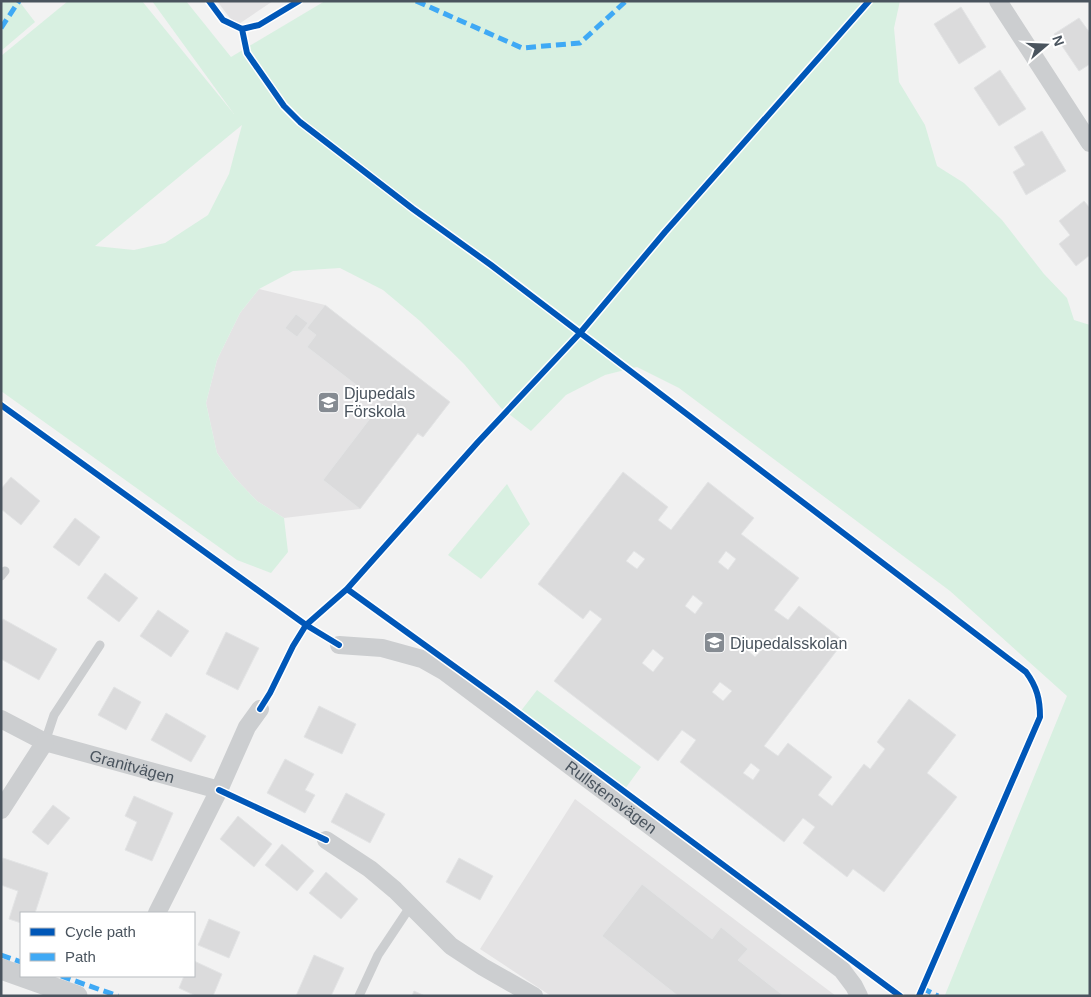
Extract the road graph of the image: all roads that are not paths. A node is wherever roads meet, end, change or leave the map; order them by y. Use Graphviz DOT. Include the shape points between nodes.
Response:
graph roads {
  1 [pos="998,1"];
  2 [pos="1090,143"];
  3 [pos="100,645"];
  4 [pos="339,645"];
  5 [pos="260,709"];
  6 [pos="1,719"];
  7 [pos="45,742"];
  8 [pos="219,790"];
  9 [pos="1,810"];
  10 [pos="326,840"];
  11 [pos="410,907"];
  12 [pos="158,912"];
  13 [pos="1,969"];
  14 [pos="20,976"];
  15 [pos="24,977"];
  16 [pos="77,996"];
  17 [pos="359,996"];
  18 [pos="534,996"];
  19 [pos="859,996"];
  1 -- 2 [label="street"];
  3 -- 7 [label="lane" via="54,715"];
  4 -- 19 [label="street, Rullstensvägen" via="382,648 422,658 445,672 842,970"];
  5 -- 8 [label="street" via="247,727"];
  6 -- 7 [label="street, Granitvägen"];
  7 -- 8 [label="street, Granitvägen"];
  7 -- 9 [label="street"];
  8 -- 12 [label="street"];
  10 -- 11 [label="street" via="370,868"];
  11 -- 17 [label="lane" via="378,955"];
  11 -- 18 [label="street" via="452,946"];
  13 -- 14 [label="street"];
  15 -- 16 [label="street"];
}
